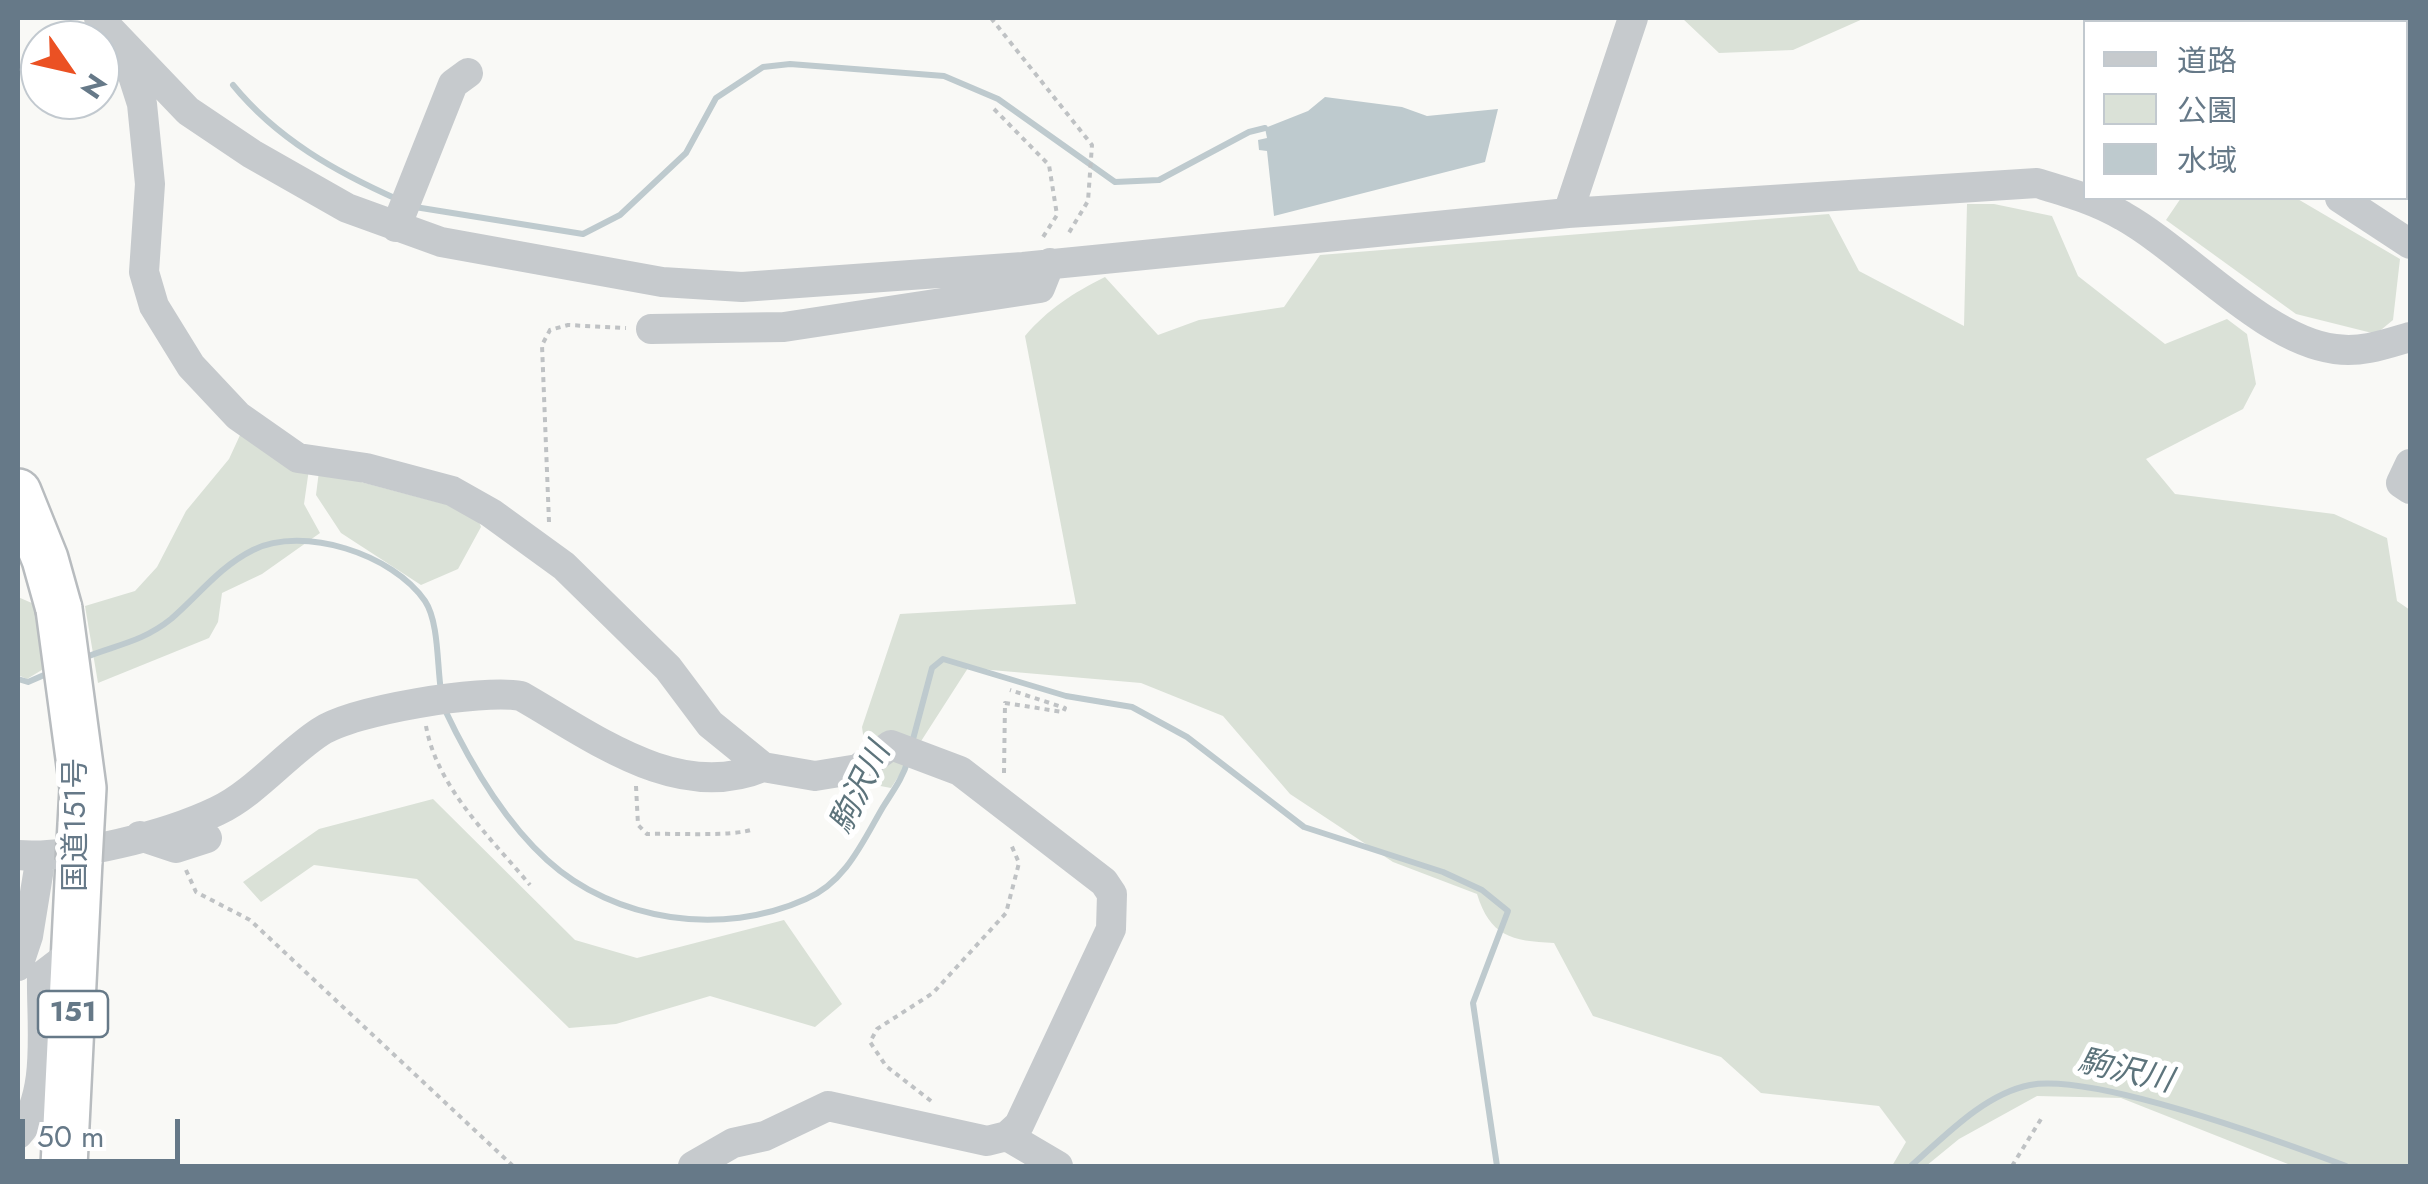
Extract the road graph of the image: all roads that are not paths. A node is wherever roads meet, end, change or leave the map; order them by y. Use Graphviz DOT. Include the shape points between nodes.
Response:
graph roads {
  1 [pos="99,18"];
  2 [pos="1633,18"];
  3 [pos="123,44"];
  4 [pos="468,73"];
  5 [pos="2083,196"];
  6 [pos="2101,200"];
  7 [pos="2343,200"];
  8 [pos="2131,207"];
  9 [pos="403,211"];
  10 [pos="1568,214"];
  11 [pos="2410,244"];
  12 [pos="1037,265"];
  13 [pos="650,329"];
  14 [pos="2410,337"];
  15 [pos="2410,464"];
  16 [pos="2410,489"];
  17 [pos="18,492"];
  18 [pos="763,766"];
  19 [pos="140,836"];
  20 [pos="207,838"];
  21 [pos="46,857"];
  22 [pos="76,950"];
  23 [pos="18,966"];
  24 [pos="18,1084"];
  25 [pos="25,1126"];
  26 [pos="1007,1136"];
  27 [pos="64,1166"];
  28 [pos="693,1166"];
  29 [pos="1058,1166"];
  1 -- 3 [label="street"];
  2 -- 10 [label="street"];
  3 -- 9 [label="street" via="188,111 252,154 348,208"];
  3 -- 18 [label="street" via="142,104 150,184 144,272 154,306 192,366 238,416 298,458 452,492 547,551 668,668 710,724"];
  4 -- 9 [label="street" via="453,84"];
  5 -- 10 [label="street" via="2037,184"];
  6 -- 8 [label="street"];
  7 -- 11 [label="street"];
  8 -- 14 [label="street" via="2296,339 2367,350"];
  9 -- 12 [label="street" via="441,242 710,285"];
  10 -- 12 [label="street"];
  12 -- 13 [label="street" via="1040,288 784,327"];
  15 -- 16 [label="street" via="2401,483"];
  17 -- 21 [label="highway, 国道151号 / 151, bridge" via="59,609 83,788"];
  18 -- 19 [label="street" via="736,778 688,776 634,761 520,696 434,700 324,729 219,810"];
  18 -- 26 [label="street" via="814,776 858,770 891,745 943,764 1112,894 1111,929 1019,1125"];
  19 -- 20 [label="street" via="176,848"];
  19 -- 21 [label="street"];
  21 -- 22 [label="highway, 国道151号 / 151"];
  21 -- 23 [label="street"];
  22 -- 25 [label="street" via="42,976 41,1058"];
  22 -- 27 [label="highway, 国道151号 / 151"];
  24 -- 25 [label="street"];
  26 -- 28 [label="street" via="987,1142 828,1106 732,1143"];
  26 -- 29 [label="street"];
}
